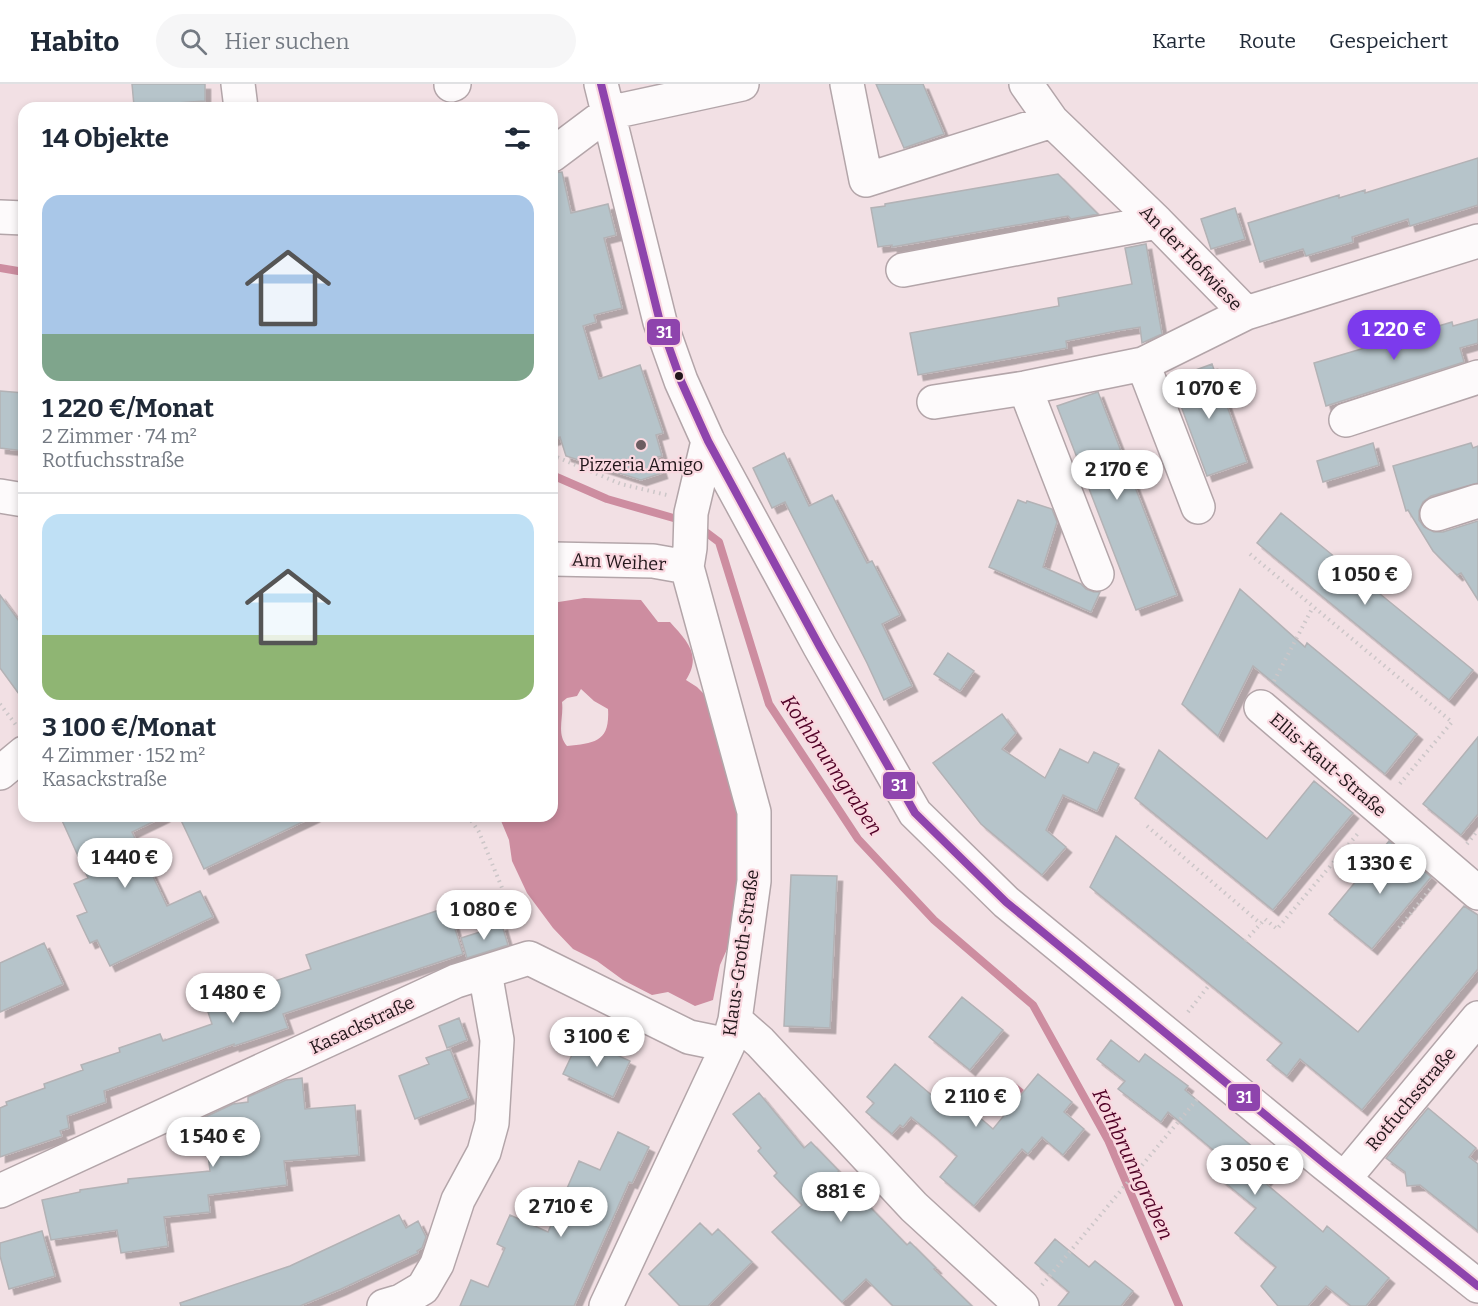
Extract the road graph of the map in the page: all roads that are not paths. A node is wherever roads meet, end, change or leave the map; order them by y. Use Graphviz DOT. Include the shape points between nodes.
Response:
graph roads {
  1 [pos="238,84"];
  2 [pos="742,84"];
  3 [pos="848,84"];
  4 [pos="1026,84"];
  5 [pos="604,99"];
  6 [pos="240,102"];
  7 [pos="1052,122"];
  8 [pos="558,149"];
  9 [pos="0,217"];
  10 [pos="18,218"];
  11 [pos="1157,222"];
  12 [pos="1478,241"];
  13 [pos="903,270"];
  14 [pos="1246,313"];
  15 [pos="1143,364"];
  16 [pos="1478,377"];
  17 [pos="1025,388"];
  18 [pos="934,402"];
  19 [pos="1346,420"];
  20 [pos="708,441"];
  21 [pos="0,496"];
  22 [pos="18,499"];
  23 [pos="1478,501"];
  24 [pos="1198,507"];
  25 [pos="1437,514"];
  26 [pos="688,558"];
  27 [pos="558,559"];
  28 [pos="1097,574"];
  29 [pos="1261,707"];
  30 [pos="18,745"];
  31 [pos="0,773"];
  32 [pos="1478,893"];
  33 [pos="485,972"];
  34 [pos="1478,1018"];
  35 [pos="731,1033"];
  36 [pos="1344,1179"];
  37 [pos="0,1191"];
  38 [pos="1478,1286"];
  39 [pos="1031,1297"];
  40 [pos="384,1306"];
  41 [pos="606,1306"];
  1 -- 6 [label="street"];
  2 -- 5 [label="street"];
  3 -- 7 [label="street" via="866,180"];
  4 -- 7 [label="street, An der Hofwiese"];
  5 -- 8 [label="street"];
  5 -- 20 [label="street" via="660,322"];
  7 -- 11 [label="street, An der Hofwiese"];
  9 -- 10 [label="street"];
  11 -- 13 [label="street"];
  11 -- 14 [label="street, An der Hofwiese"];
  12 -- 14 [label="street"];
  14 -- 15 [label="street, An der Hofwiese"];
  15 -- 17 [label="street, An der Hofwiese"];
  15 -- 24 [label="street"];
  16 -- 19 [label="street"];
  17 -- 18 [label="street, An der Hofwiese"];
  17 -- 28 [label="street"];
  20 -- 26 [label="street, Klaus-Groth-Straße" via="692,507"];
  20 -- 36 [label="street" via="915,813 1006,902"];
  21 -- 22 [label="street"];
  23 -- 25 [label="street"];
  26 -- 27 [label="street, Am Weiher"];
  26 -- 35 [label="street, Klaus-Groth-Straße" via="754,812 754,881"];
  29 -- 32 [label="street, Ellis-Kaut-Straße"];
  30 -- 31 [label="street"];
  33 -- 35 [label="street, Kasackstraße" via="529,958 688,1036"];
  33 -- 37 [label="street, Kasackstraße" via="456,981"];
  33 -- 40 [label="street" via="497,1040 489,1133 458,1200 437,1264 423,1288"];
  34 -- 36 [label="street, Rotfuchsstraße"];
  35 -- 39 [label="street" via="760,1042 914,1207"];
  35 -- 41 [label="street, Klaus-Groth-Straße"];
  36 -- 38 [label="street"];
}
